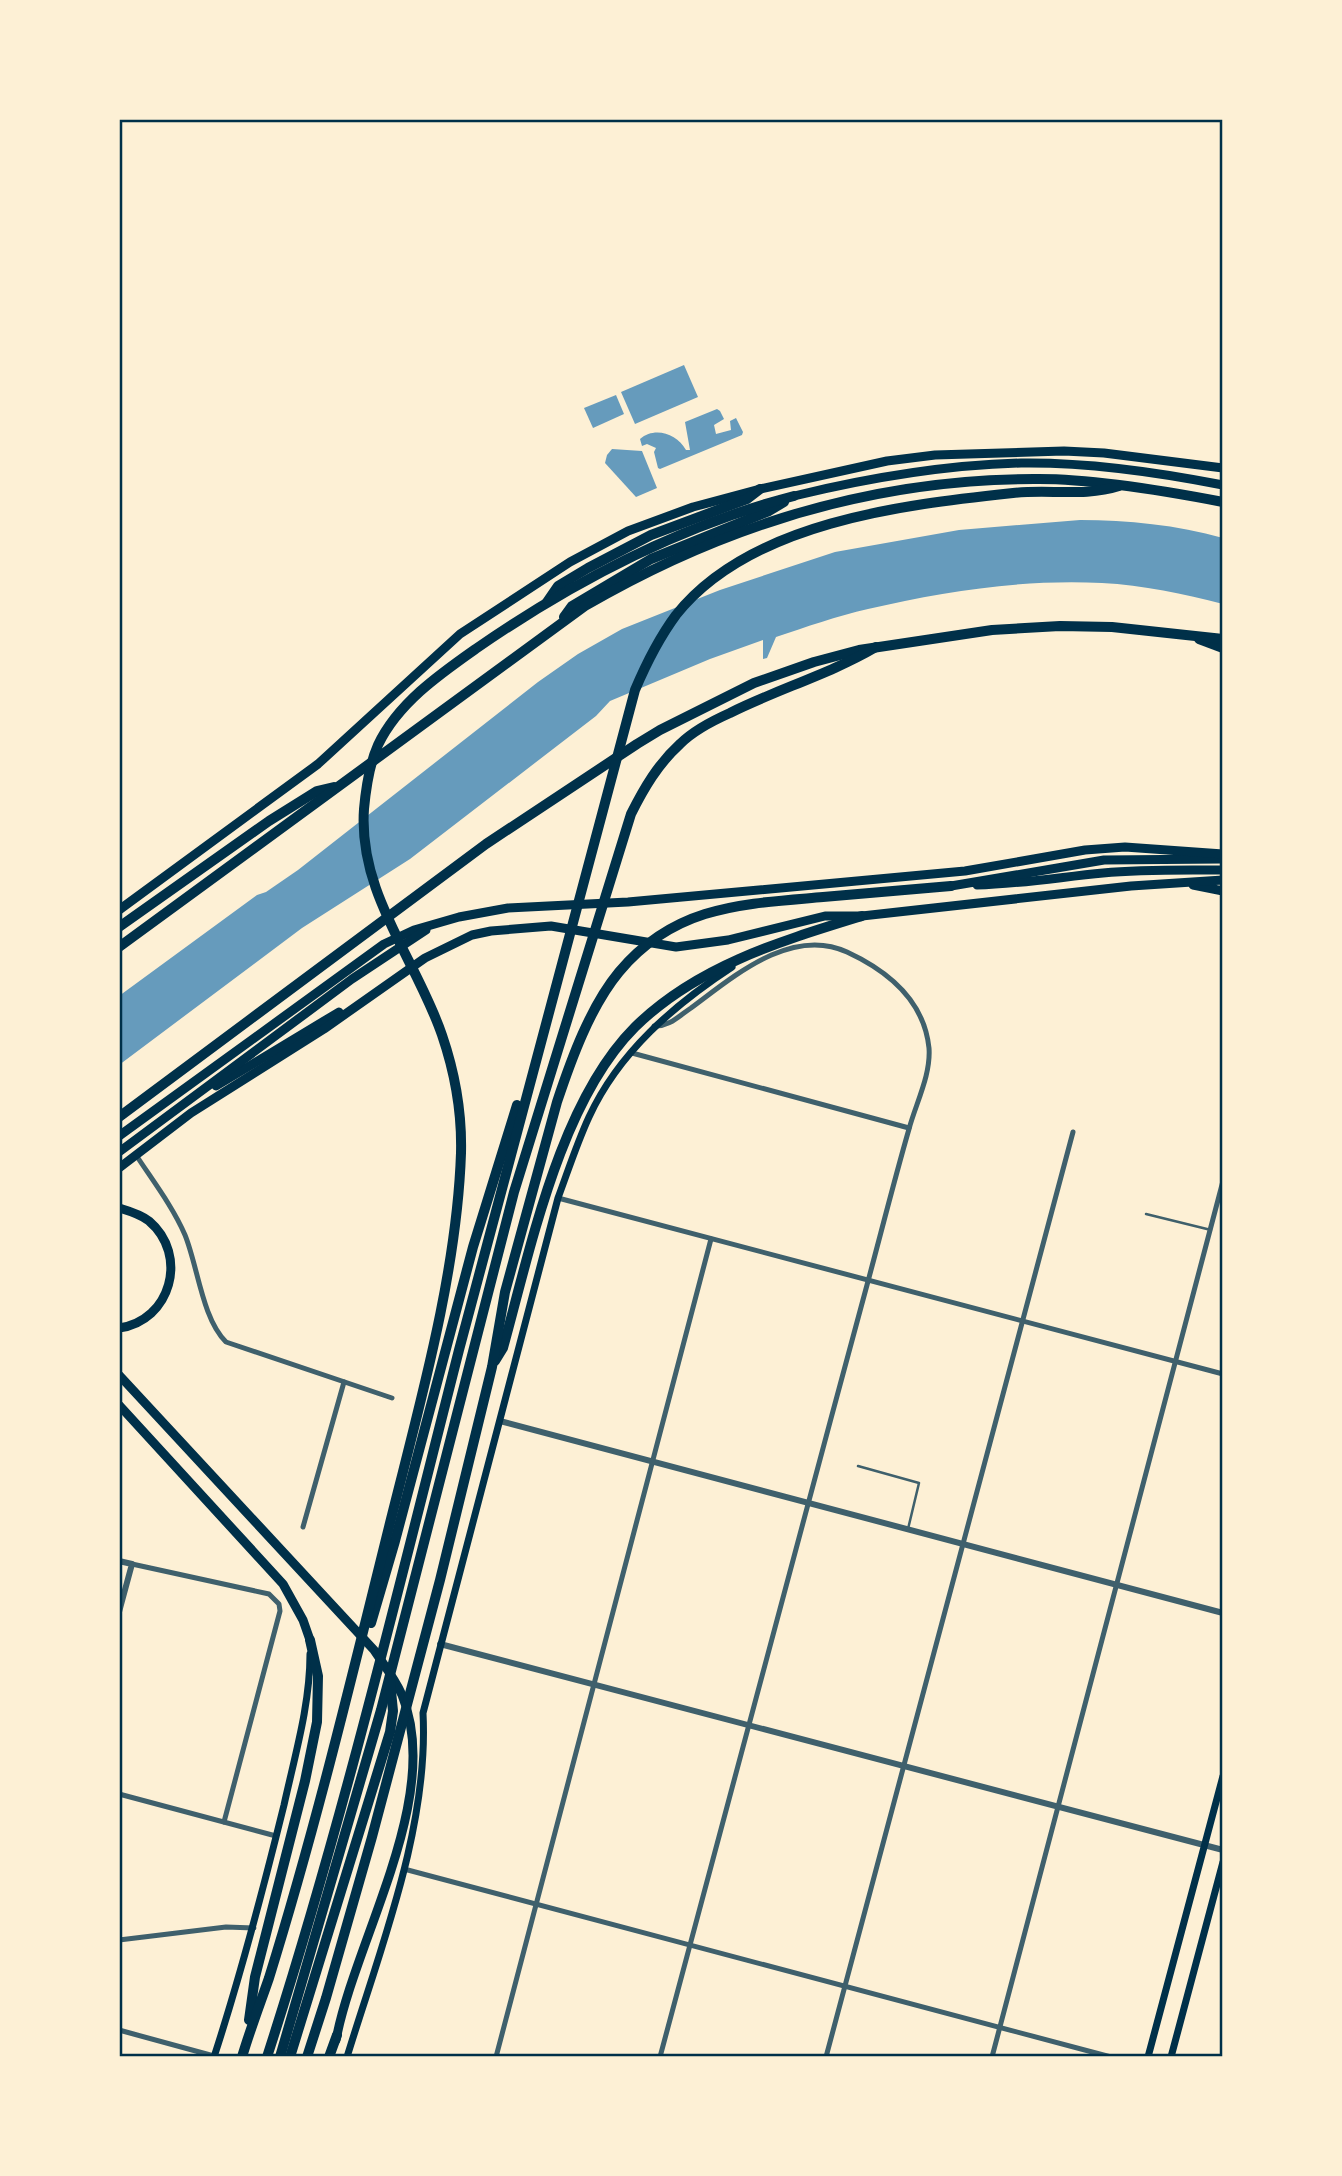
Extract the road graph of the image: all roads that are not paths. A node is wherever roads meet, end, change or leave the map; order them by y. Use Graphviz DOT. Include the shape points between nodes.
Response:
graph roads {
  1 [pos="1222,468"];
  2 [pos="1223,485"];
  3 [pos="1119,486"];
  4 [pos="760,488"];
  5 [pos="794,496"];
  6 [pos="1223,502"];
  7 [pos="546,603"];
  8 [pos="560,624"];
  9 [pos="1196,638"];
  10 [pos="1223,639"];
  11 [pos="876,648"];
  12 [pos="1223,648"];
  13 [pos="338,786"];
  14 [pos="1223,857"];
  15 [pos="1223,870"];
  16 [pos="1223,880"];
  17 [pos="1178,883"];
  18 [pos="951,886"];
  19 [pos="1223,891"];
  20 [pos="122,907"];
  21 [pos="862,916"];
  22 [pos="434,926"];
  23 [pos="119,927"];
  24 [pos="119,947"];
  25 [pos="756,951"];
  26 [pos="366,1000"];
  27 [pos="654,1026"];
  28 [pos="632,1053"];
  29 [pos="533,1069"];
  30 [pos="185,1105"];
  31 [pos="119,1117"];
  32 [pos="909,1128"];
  33 [pos="1073,1132"];
  34 [pos="119,1136"];
  35 [pos="119,1153"];
  36 [pos="136,1155"];
  37 [pos="119,1168"];
  38 [pos="1223,1181"];
  39 [pos="558,1198"];
  40 [pos="119,1208"];
  41 [pos="1146,1214"];
  42 [pos="1211,1230"];
  43 [pos="711,1239"];
  44 [pos="868,1280"];
  45 [pos="1023,1322"];
  46 [pos="119,1328"];
  47 [pos="1176,1361"];
  48 [pos="492,1367"];
  49 [pos="1223,1374"];
  50 [pos="119,1376"];
  51 [pos="344,1382"];
  52 [pos="391,1398"];
  53 [pos="119,1405"];
  54 [pos="500,1422"];
  55 [pos="653,1462"];
  56 [pos="858,1466"];
  57 [pos="807,1503"];
  58 [pos="303,1527"];
  59 [pos="908,1529"];
  60 [pos="962,1544"];
  61 [pos="119,1561"];
  62 [pos="132,1564"];
  63 [pos="1116,1584"];
  64 [pos="119,1612"];
  65 [pos="1223,1613"];
  66 [pos="310,1640"];
  67 [pos="440,1644"];
  68 [pos="355,1663"];
  69 [pos="387,1668"];
  70 [pos="595,1684"];
  71 [pos="749,1724"];
  72 [pos="903,1764"];
  73 [pos="1223,1776"];
  74 [pos="119,1794"];
  75 [pos="1058,1806"];
  76 [pos="225,1822"];
  77 [pos="276,1836"];
  78 [pos="1205,1845"];
  79 [pos="1223,1850"];
  80 [pos="1223,1862"];
  81 [pos="404,1869"];
  82 [pos="536,1904"];
  83 [pos="254,1928"];
  84 [pos="119,1940"];
  85 [pos="691,1946"];
  86 [pos="845,1987"];
  87 [pos="1000,2027"];
  88 [pos="119,2030"];
  89 [pos="337,2035"];
  90 [pos="247,2042"];
  91 [pos="214,2056"];
  92 [pos="242,2057"];
  93 [pos="267,2057"];
  94 [pos="281,2057"];
  95 [pos="290,2057"];
  96 [pos="307,2057"];
  97 [pos="331,2057"];
  98 [pos="347,2057"];
  99 [pos="496,2057"];
  100 [pos="660,2057"];
  101 [pos="826,2057"];
  102 [pos="992,2057"];
  103 [pos="1111,2057"];
  104 [pos="1148,2057"];
  105 [pos="1171,2057"];
  1 -- 4 [label="highway" via="1077,452 952,454 887,461"];
  2 -- 5 [label="highway" via="1141,471 1020,463 858,481"];
  3 -- 6 [label="highway"];
  3 -- 8 [label="highway" via="1042,479 985,480 841,501 764,522 686,552 628,581"];
  3 -- 29 [label="highway" via="1102,491 1017,493 850,519 761,549 732,564 703,588 676,615 635,690"];
  4 -- 7 [label="highway" via="747,499 651,535 587,568 558,586"];
  4 -- 20 [label="highway" via="628,531 505,603 460,634 318,764"];
  5 -- 7 [label="highway" via="649,547"];
  5 -- 8 [label="highway" via="769,511 651,559 572,606"];
  7 -- 68 [label="highway" via="431,682 407,705 379,744 365,792 363,832 368,865 377,895 433,1012 450,1062 461,1154 451,1251 414,1426"];
  8 -- 13 [label="highway"];
  9 -- 10 [label="highway"];
  9 -- 11 [label="highway" via="1146,630 1060,626 992,630"];
  9 -- 12 [label="highway"];
  11 -- 31 [label="highway" via="844,653 754,683 637,744 486,844"];
  11 -- 94 [label="highway" via="761,697 690,735 646,785 631,814 514,1192 381,1710"];
  13 -- 23 [label="highway" via="317,791 231,846"];
  13 -- 24 [label="highway"];
  14 -- 18 [label="highway" via="1104,860"];
  14 -- 22 [label="highway" via="1125,847 1085,850 965,871 628,902 508,908"];
  15 -- 18 [label="highway" via="1105,873"];
  16 -- 17 [label="highway"];
  17 -- 19 [label="highway"];
  17 -- 21 [label="highway"];
  18 -- 48 [label="highway" via="728,906 668,929 628,961 592,1017 557,1102 505,1292"];
  21 -- 25 [label="highway"];
  21 -- 26 [label="highway" via="825,916 728,940 676,947 551,926 491,931 425,958"];
  22 -- 30 [label="highway" via="352,979"];
  22 -- 34 [label="highway" via="384,944"];
  25 -- 27 [label="main road"];
  25 -- 48 [label="highway" via="693,983 650,1015 619,1046 588,1088 548,1189 503,1348"];
  26 -- 30 [label="highway" via="354,1002"];
  26 -- 36 [label="highway" via="215,1097"];
  27 -- 28 [label="main road"];
  27 -- 32 [label="street" via="668,1025 730,980 789,948 821,944 848,952 899,985 913,1000 923,1023 928,1067"];
  28 -- 32 [label="street"];
  28 -- 39 [label="main road" via="589,1116"];
  29 -- 68 [label="highway" via="517,1105 473,1247 392,1554"];
  29 -- 93 [label="highway" via="388,1631"];
  30 -- 35 [label="highway"];
  32 -- 44 [label="street"];
  33 -- 45 [label="street"];
  36 -- 37 [label="highway"];
  36 -- 51 [label="street" via="177,1218 219,1335 236,1347"];
  38 -- 42 [label="street"];
  39 -- 43 [label="street"];
  39 -- 54 [label="main road"];
  40 -- 46 [label="highway" via="148,1220 159,1231 172,1265 166,1297 156,1310 141,1322"];
  41 -- 42 [label="lane"];
  42 -- 47 [label="street"];
  43 -- 44 [label="street"];
  43 -- 55 [label="street"];
  44 -- 45 [label="street"];
  44 -- 57 [label="street"];
  45 -- 47 [label="street"];
  45 -- 60 [label="street"];
  47 -- 49 [label="street"];
  47 -- 63 [label="street"];
  48 -- 96 [label="highway" via="372,1837"];
  50 -- 69 [label="highway"];
  51 -- 52 [label="street"];
  51 -- 58 [label="street"];
  53 -- 66 [label="highway" via="284,1584"];
  54 -- 55 [label="street"];
  54 -- 67 [label="main road"];
  55 -- 57 [label="street"];
  55 -- 70 [label="street"];
  56 -- 59 [label="lane" via="918,1481"];
  57 -- 59 [label="street"];
  57 -- 71 [label="street"];
  59 -- 60 [label="street"];
  60 -- 63 [label="street"];
  60 -- 72 [label="street"];
  61 -- 62 [label="street"];
  62 -- 64 [label="street"];
  62 -- 76 [label="street" via="269,1594 279,1604"];
  63 -- 65 [label="street"];
  63 -- 75 [label="street"];
  66 -- 77 [label="main road" via="305,1714"];
  66 -- 90 [label="highway" via="320,1696 317,1722 255,1977"];
  67 -- 70 [label="street"];
  67 -- 81 [label="main road" via="423,1713 418,1801"];
  68 -- 90 [label="highway" via="306,1851"];
  69 -- 89 [label="highway" via="402,1696 414,1744 411,1796"];
  69 -- 95 [label="highway" via="392,1689 390,1732"];
  70 -- 71 [label="street"];
  70 -- 82 [label="street"];
  71 -- 72 [label="street"];
  71 -- 85 [label="street"];
  72 -- 75 [label="street"];
  72 -- 86 [label="street"];
  73 -- 78 [label="main road"];
  74 -- 76 [label="street"];
  75 -- 78 [label="street"];
  75 -- 87 [label="street"];
  76 -- 77 [label="street"];
  77 -- 83 [label="main road"];
  78 -- 79 [label="street"];
  78 -- 104 [label="main road"];
  80 -- 105 [label="main road"];
  81 -- 82 [label="street"];
  81 -- 98 [label="main road"];
  82 -- 85 [label="street"];
  82 -- 99 [label="street"];
  83 -- 84 [label="street"];
  83 -- 91 [label="main road"];
  85 -- 86 [label="street"];
  85 -- 100 [label="street"];
  86 -- 87 [label="street"];
  86 -- 101 [label="street"];
  87 -- 102 [label="street"];
  87 -- 103 [label="street"];
  88 -- 91 [label="street"];
  89 -- 97 [label="highway"];
  90 -- 92 [label="highway"];
}
